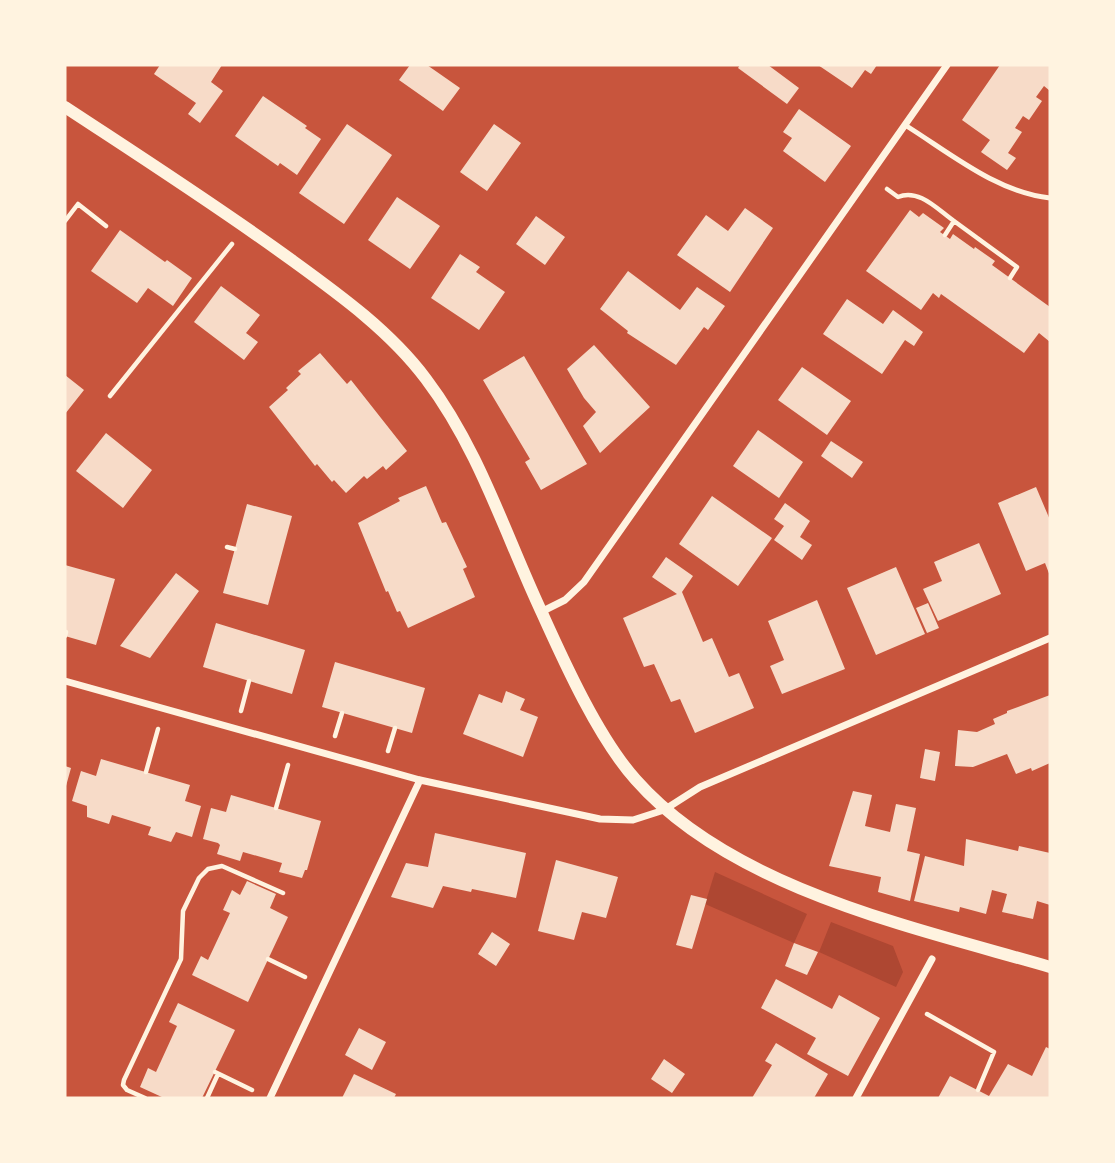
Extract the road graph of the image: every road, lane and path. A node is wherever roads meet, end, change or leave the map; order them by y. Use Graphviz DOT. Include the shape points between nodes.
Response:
graph roads {
  1 [pos="947,65"];
  2 [pos="65,107"];
  3 [pos="905,125"];
  4 [pos="870,176"];
  5 [pos="1050,198"];
  6 [pos="65,221"];
  7 [pos="954,221"];
  8 [pos="106,226"];
  9 [pos="245,226"];
  10 [pos="945,235"];
  11 [pos="1010,278"];
  12 [pos="110,396"];
  13 [pos="227,547"];
  14 [pos="235,549"];
  15 [pos="541,612"];
  16 [pos="1050,638"];
  17 [pos="65,681"];
  18 [pos="164,709"];
  19 [pos="289,762"];
  20 [pos="146,772"];
  21 [pos="420,780"];
  22 [pos="276,808"];
  23 [pos="664,810"];
  24 [pos="283,893"];
  25 [pos="268,959"];
  26 [pos="932,959"];
  27 [pos="1050,967"];
  28 [pos="308,978"];
  29 [pos="908,1004"];
  30 [pos="978,1090"];
  31 [pos="256,1092"];
  32 [pos="145,1098"];
  33 [pos="207,1098"];
  34 [pos="270,1098"];
  35 [pos="856,1098"];
  1 -- 3 [label="street"];
  2 -- 9 [label="street"];
  3 -- 4 [label="street"];
  3 -- 5 [label="lane" via="987,177 1019,192"];
  4 -- 7 [label="path" via="898,197 917,195"];
  4 -- 15 [label="street" via="584,582 565,600"];
  6 -- 8 [label="path" via="78,204"];
  7 -- 10 [label="path"];
  7 -- 11 [label="path" via="1017,267"];
  9 -- 12 [label="path"];
  9 -- 15 [label="street" via="359,311 424,376 472,454"];
  13 -- 14 [label="path"];
  15 -- 23 [label="street" via="608,741 633,778"];
  16 -- 23 [label="street" via="700,788"];
  17 -- 18 [label="street"];
  18 -- 20 [label="path"];
  18 -- 21 [label="street"];
  19 -- 22 [label="path"];
  21 -- 23 [label="street" via="600,819 633,820"];
  21 -- 34 [label="street"];
  23 -- 27 [label="street" via="754,868 837,902"];
  24 -- 32 [label="path" via="222,866 208,869 199,878 183,911 181,959 124,1080 127,1090"];
  25 -- 28 [label="path"];
  26 -- 29 [label="street"];
  29 -- 30 [label="path" via="994,1052"];
  29 -- 35 [label="street"];
  31 -- 33 [label="path" via="216,1073"];
}
